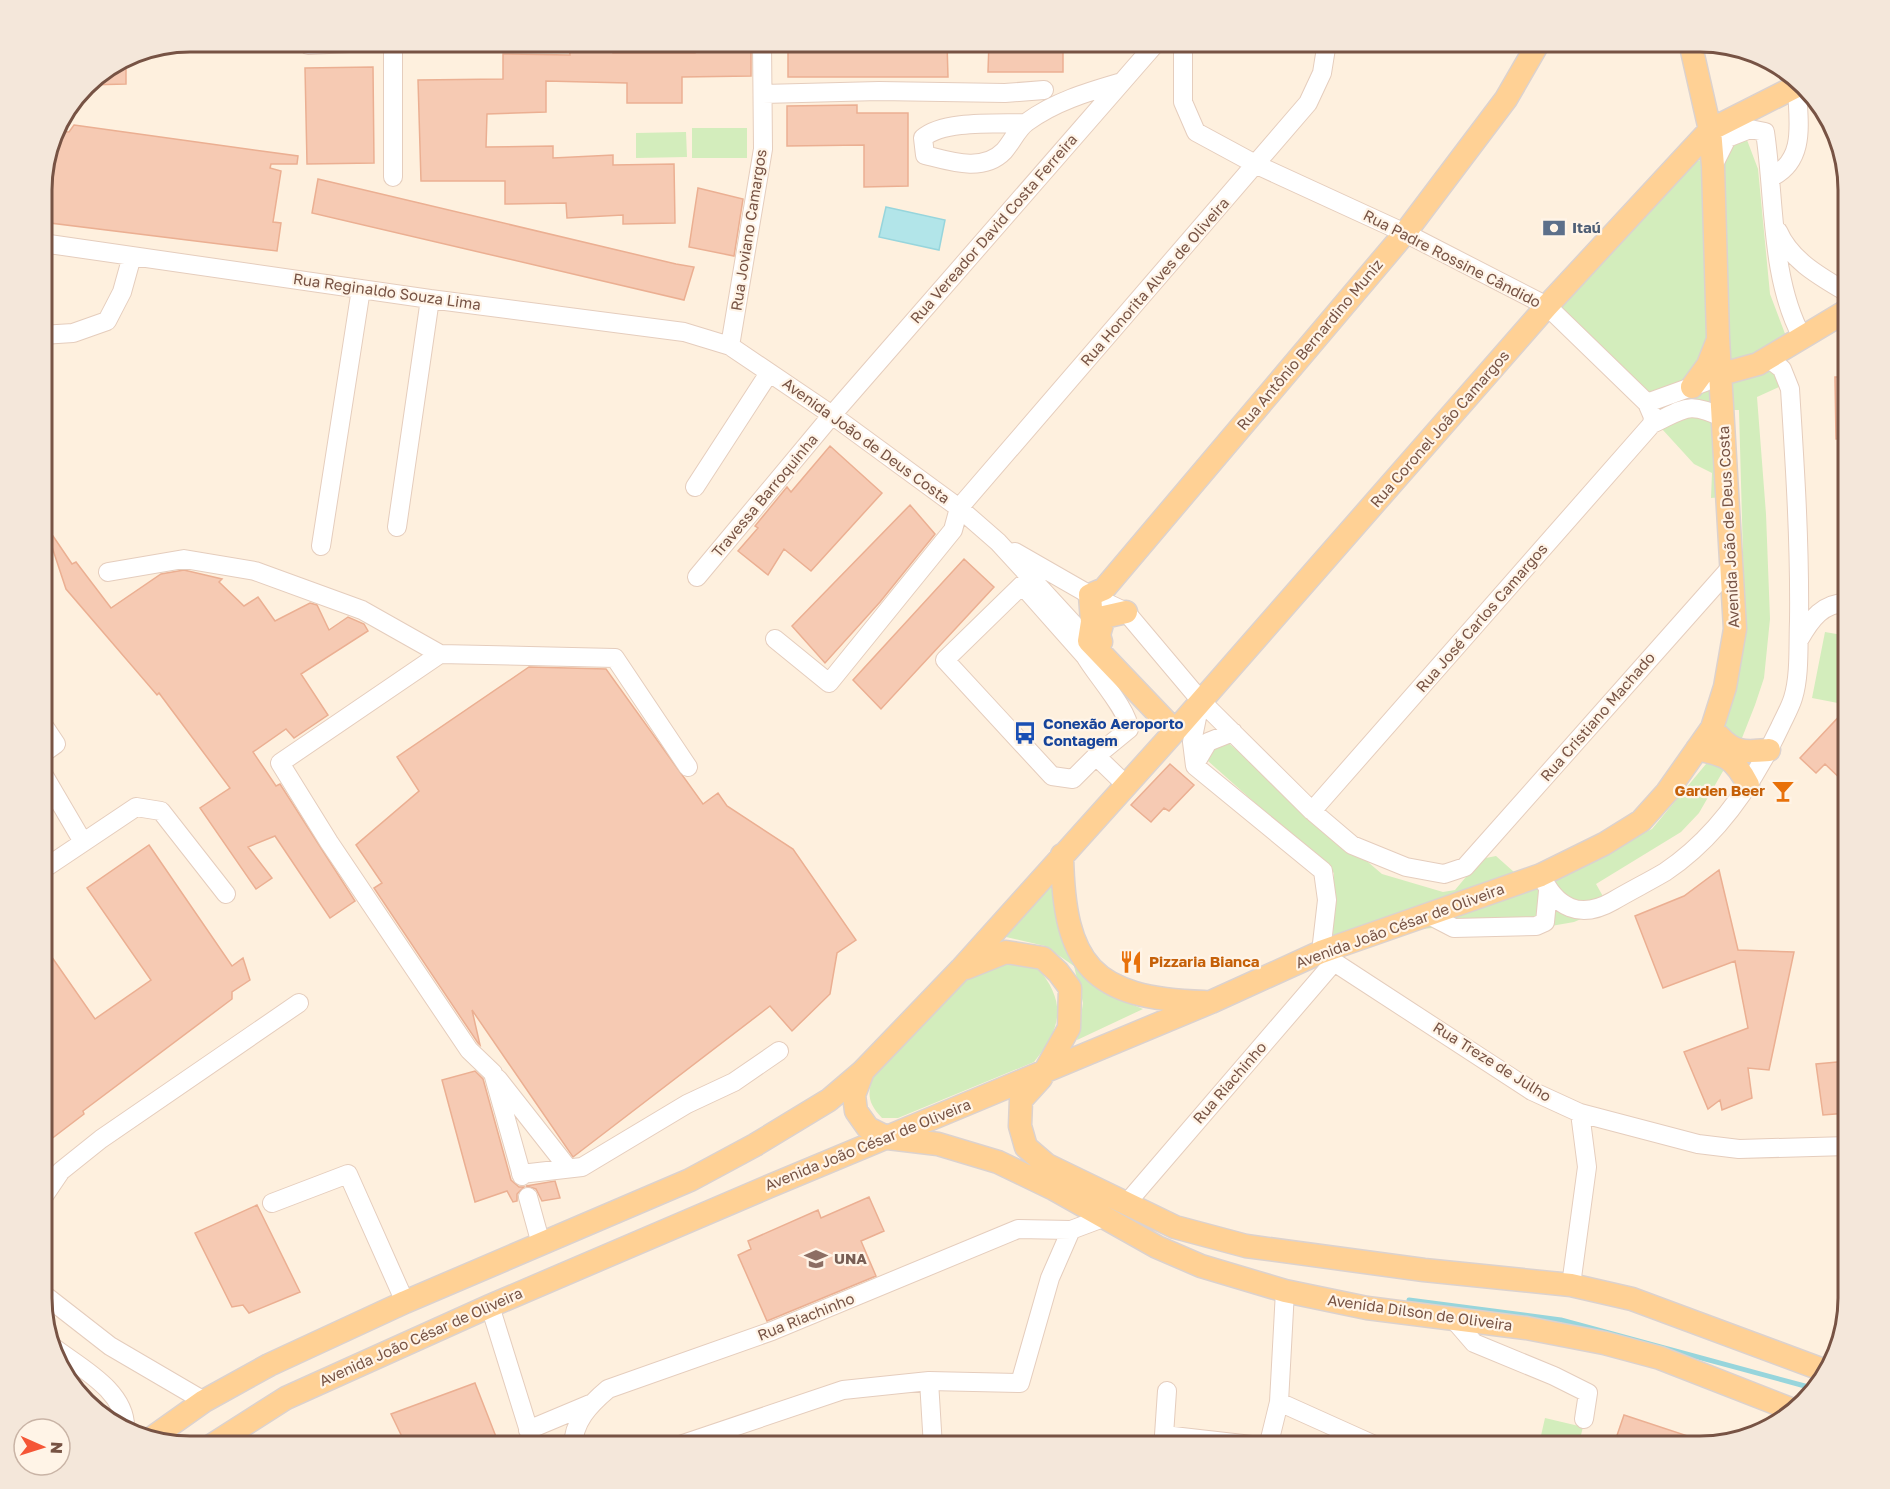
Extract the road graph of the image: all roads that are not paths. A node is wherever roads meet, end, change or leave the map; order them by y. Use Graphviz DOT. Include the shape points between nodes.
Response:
graph roads {
  1 [pos="1148,52"];
  2 [pos="1183,52"];
  3 [pos="1325,52"];
  4 [pos="1533,52"];
  5 [pos="1692,52"];
  6 [pos="393,53"];
  7 [pos="762,53"];
  8 [pos="1122,82"];
  9 [pos="1792,89"];
  10 [pos="1044,90"];
  11 [pos="763,94"];
  12 [pos="1799,96"];
  13 [pos="1762,104"];
  14 [pos="1025,123"];
  15 [pos="1710,130"];
  16 [pos="1765,132"];
  17 [pos="1257,165"];
  18 [pos="1713,166"];
  19 [pos="393,177"];
  20 [pos="1772,177"];
  21 [pos="1776,227"];
  22 [pos="1406,233"];
  23 [pos="53,245"];
  24 [pos="132,256"];
  25 [pos="1838,287"];
  26 [pos="361,289"];
  27 [pos="429,299"];
  28 [pos="1547,306"];
  29 [pos="1838,316"];
  30 [pos="53,334"];
  31 [pos="1802,337"];
  32 [pos="1718,338"];
  33 [pos="730,346"];
  34 [pos="1768,358"];
  35 [pos="769,373"];
  36 [pos="1722,374"];
  37 [pos="1692,387"];
  38 [pos="1647,403"];
  39 [pos="832,415"];
  40 [pos="1724,418"];
  41 [pos="1652,424"];
  42 [pos="695,487"];
  43 [pos="959,508"];
  44 [pos="397,526"];
  45 [pos="998,542"];
  46 [pos="321,546"];
  47 [pos="1732,566"];
  48 [pos="108,572"];
  49 [pos="697,577"];
  50 [pos="1090,595"];
  51 [pos="1838,602"];
  52 [pos="1126,612"];
  53 [pos="775,639"];
  54 [pos="1798,641"];
  55 [pos="1094,652"];
  56 [pos="440,654"];
  57 [pos="1201,701"];
  58 [pos="1712,728"];
  59 [pos="1175,731"];
  60 [pos="1233,732"];
  61 [pos="1697,749"];
  62 [pos="1768,750"];
  63 [pos="1096,756"];
  64 [pos="1195,764"];
  65 [pos="688,767"];
  66 [pos="1126,785"];
  67 [pos="1748,785"];
  68 [pos="53,791"];
  69 [pos="1312,811"];
  70 [pos="83,842"];
  71 [pos="1062,855"];
  72 [pos="53,862"];
  73 [pos="1465,867"];
  74 [pos="1544,883"];
  75 [pos="226,894"];
  76 [pos="1427,914"];
  77 [pos="1327,957"];
  78 [pos="962,969"];
  79 [pos="1211,1002"];
  80 [pos="299,1003"];
  81 [pos="779,1051"];
  82 [pos="863,1071"];
  83 [pos="1045,1072"];
  84 [pos="493,1073"];
  85 [pos="1580,1113"];
  86 [pos="888,1138"];
  87 [pos="1838,1146"];
  88 [pos="568,1168"];
  89 [pos="53,1183"];
  90 [pos="528,1197"];
  91 [pos="272,1203"];
  92 [pos="1126,1204"];
  93 [pos="1103,1218"];
  94 [pos="1071,1230"];
  95 [pos="542,1244"];
  96 [pos="1571,1285"];
  97 [pos="1285,1291"];
  98 [pos="53,1302"];
  99 [pos="405,1302"];
  100 [pos="490,1306"];
  101 [pos="1455,1321"];
  102 [pos="66,1357"];
  103 [pos="1818,1368"];
  104 [pos="929,1381"];
  105 [pos="1167,1391"];
  106 [pos="204,1401"];
  107 [pos="1279,1401"];
  108 [pos="590,1404"];
  109 [pos="1784,1407"];
  110 [pos="1584,1419"];
  111 [pos="126,1420"];
  112 [pos="159,1433"];
  113 [pos="226,1436"];
  114 [pos="530,1436"];
  115 [pos="534,1436"];
  116 [pos="573,1436"];
  117 [pos="707,1436"];
  118 [pos="929,1436"];
  119 [pos="1173,1436"];
  120 [pos="1271,1436"];
  121 [pos="1354,1436"];
  1 -- 8 [label="street, Rua Vereador David Costa Ferreira"];
  2 -- 17 [label="street, Rua Padre Rossine Cândido" via="1183,102 1196,132"];
  3 -- 17 [label="street, Rua Honorita Alves de Oliveira" via="1322,73 1308,103"];
  4 -- 22 [label="main road, Rua Antônio Bernardino Muniz" via="1506,99"];
  5 -- 15 [label="main road, Avenida João de Deus Costa"];
  6 -- 19 [label="street"];
  7 -- 11 [label="street, Rua Joviano Camargos"];
  8 -- 14 [label="street" via="1070,97"];
  8 -- 39 [label="street, Rua Vereador David Costa Ferreira"];
  9 -- 13 [label="main road"];
  10 -- 11 [label="street"];
  11 -- 33 [label="street, Rua Joviano Camargos" via="763,149"];
  12 -- 20 [label="street" via="1794,157 1786,170"];
  13 -- 15 [label="main road"];
  13 -- 16 [label="street"];
  14 -- 14 [label="street" via="930,131 923,138 925,155 958,164 982,163 1002,153"];
  15 -- 18 [label="main road, Avenida João de Deus Costa"];
  15 -- 28 [label="main road, Rua Coronel João Camargos"];
  16 -- 18 [label="street, Avenida João de Deus Costa" via="1750,129 1727,138"];
  16 -- 20 [label="street"];
  17 -- 22 [label="street, Rua Padre Rossine Cândido"];
  17 -- 43 [label="street, Rua Honorita Alves de Oliveira"];
  18 -- 32 [label="main road, Avenida João de Deus Costa"];
  20 -- 21 [label="street"];
  21 -- 25 [label="street" via="1808,269"];
  21 -- 31 [label="street" via="1781,286"];
  22 -- 28 [label="street, Rua Padre Rossine Cândido"];
  22 -- 50 [label="main road, Rua Antônio Bernardino Muniz" via="1104,589"];
  23 -- 24 [label="street, Rua Reginaldo Souza Lima"];
  24 -- 26 [label="street, Rua Reginaldo Souza Lima"];
  24 -- 30 [label="street" via="122,292 107,321 73,333"];
  26 -- 27 [label="street, Rua Reginaldo Souza Lima"];
  26 -- 46 [label="street"];
  27 -- 33 [label="street, Rua Reginaldo Souza Lima" via="684,332"];
  27 -- 44 [label="street"];
  28 -- 38 [label="street, Rua Padre Rossine Cândido"];
  28 -- 57 [label="main road, Rua Coronel João Camargos"];
  29 -- 31 [label="main road"];
  31 -- 34 [label="main road"];
  32 -- 36 [label="main road, Avenida João de Deus Costa"];
  32 -- 37 [label="main road" via="1708,365"];
  33 -- 35 [label="street, Avenida João de Deus Costa"];
  34 -- 36 [label="main road"];
  34 -- 54 [label="street" via="1782,369 1790,390 1800,560"];
  35 -- 39 [label="street, Avenida João de Deus Costa"];
  35 -- 42 [label="street"];
  36 -- 37 [label="street"];
  36 -- 40 [label="main road, Avenida João de Deus Costa"];
  37 -- 38 [label="street"];
  38 -- 41 [label="street"];
  39 -- 43 [label="street, Avenida João de Deus Costa"];
  39 -- 49 [label="street, Travessa Barroquinha"];
  40 -- 41 [label="street, Rua José Carlos Camargos" via="1692,406"];
  40 -- 47 [label="main road, Avenida João de Deus Costa"];
  41 -- 69 [label="street, Rua José Carlos Camargos"];
  43 -- 45 [label="street, Avenida João de Deus Costa"];
  43 -- 53 [label="street" via="953,530 829,683"];
  45 -- 50 [label="street, Avenida João de Deus Costa"];
  45 -- 55 [label="street, Avenida João de Deus Costa"];
  47 -- 58 [label="main road, Avenida João de Deus Costa" via="1735,629 1725,687"];
  47 -- 73 [label="street, Rua Cristiano Machado"];
  48 -- 56 [label="street" via="184,559 255,571 362,610"];
  50 -- 52 [label="street, Avenida João de Deus Costa"];
  50 -- 55 [label="main road"];
  51 -- 54 [label="street" via="1812,617"];
  52 -- 55 [label="main road" via="1104,617"];
  52 -- 57 [label="street, Avenida João de Deus Costa"];
  54 -- 62 [label="street" via="1794,698"];
  55 -- 59 [label="main road, Avenida João de Deus Costa"];
  55 -- 63 [label="street" via="1129,720 1129,729"];
  55 -- 63 [label="street" via="1022,585 945,660 1052,776 1073,778"];
  56 -- 65 [label="street" via="615,658"];
  56 -- 84 [label="street" via="280,763 469,1050"];
  57 -- 59 [label="main road, Rua Coronel João Camargos"];
  57 -- 60 [label="street, Avenida João de Deus Costa"];
  57 -- 64 [label="street" via="1192,742"];
  58 -- 61 [label="main road, Avenida João de Deus Costa"];
  58 -- 62 [label="main road" via="1730,748 1748,752"];
  59 -- 66 [label="main road"];
  60 -- 64 [label="street" via="1208,742"];
  60 -- 69 [label="street, Avenida João de Deus Costa"];
  61 -- 67 [label="main road" via="1724,755 1739,768"];
  61 -- 74 [label="main road, Avenida João de Deus Costa" via="1667,792 1641,820"];
  62 -- 67 [label="street"];
  63 -- 66 [label="street"];
  64 -- 77 [label="street" via="1323,871"];
  66 -- 71 [label="main road"];
  67 -- 74 [label="street" via="1710,832 1666,871 1609,903 1577,911 1564,905"];
  68 -- 70 [label="street"];
  69 -- 73 [label="street, Avenida João de Deus Costa" via="1352,845 1406,867 1444,874"];
  70 -- 72 [label="street"];
  70 -- 75 [label="street" via="136,807 161,811"];
  71 -- 78 [label="main road"];
  71 -- 79 [label="main road" via="1070,935 1089,969 1123,990 1161,1000"];
  74 -- 76 [label="main road, Avenida João César de Oliveira"];
  74 -- 76 [label="street" via="1545,922 1536,926 1454,928"];
  76 -- 77 [label="main road, Avenida João César de Oliveira"];
  77 -- 79 [label="main road, Avenida João César de Oliveira"];
  77 -- 85 [label="street, Rua Treze de Julho" via="1532,1091"];
  77 -- 92 [label="street, Rua Riachinho"];
  78 -- 82 [label="main road"];
  78 -- 83 [label="main road" via="1006,952 1042,958 1058,972 1070,988 1069,1028"];
  79 -- 83 [label="main road, Avenida João César de Oliveira"];
  80 -- 89 [label="street" via="100,1139"];
  81 -- 88 [label="street" via="734,1082 687,1104 582,1167"];
  82 -- 86 [label="main road" via="854,1095 856,1111 868,1128"];
  82 -- 95 [label="main road" via="829,1100 755,1146 690,1180"];
  83 -- 86 [label="main road, Avenida João César de Oliveira"];
  83 -- 92 [label="main road" via="1020,1100 1020,1126 1026,1147 1047,1165"];
  84 -- 88 [label="street"];
  84 -- 88 [label="street" via="522,1175"];
  85 -- 87 [label="street, Rua Treze de Julho" via="1698,1144 1738,1149"];
  85 -- 96 [label="street" via="1587,1167"];
  86 -- 93 [label="main road, Avenida Dilson de Oliveira" via="938,1144 998,1162"];
  86 -- 100 [label="main road, Avenida João César de Oliveira"];
  90 -- 95 [label="street"];
  91 -- 99 [label="street" via="348,1174"];
  92 -- 96 [label="main road" via="1175,1227 1246,1246"];
  93 -- 94 [label="street, Rua Riachinho"];
  93 -- 97 [label="main road, Avenida Dilson de Oliveira" via="1201,1266"];
  94 -- 104 [label="street" via="1050,1278 1020,1383"];
  94 -- 108 [label="street, Rua Riachinho" via="1018,1229 772,1331 608,1389"];
  95 -- 99 [label="main road"];
  96 -- 103 [label="main road" via="1632,1299"];
  97 -- 101 [label="main road, Avenida Dilson de Oliveira"];
  97 -- 107 [label="street"];
  98 -- 106 [label="street" via="110,1346"];
  99 -- 106 [label="main road" via="270,1365"];
  100 -- 113 [label="main road, Avenida João César de Oliveira" via="286,1398"];
  100 -- 114 [label="street"];
  101 -- 109 [label="main road, Avenida Dilson de Oliveira" via="1526,1328 1649,1355"];
  101 -- 110 [label="street" via="1473,1343 1588,1394"];
  102 -- 111 [label="street" via="110,1390"];
  104 -- 117 [label="street" via="843,1390"];
  104 -- 118 [label="street"];
  105 -- 119 [label="street" via="1164,1435"];
  106 -- 112 [label="main road"];
  107 -- 120 [label="street"];
  107 -- 121 [label="street"];
  108 -- 115 [label="street"];
  108 -- 116 [label="street, Rua Riachinho"];
}
